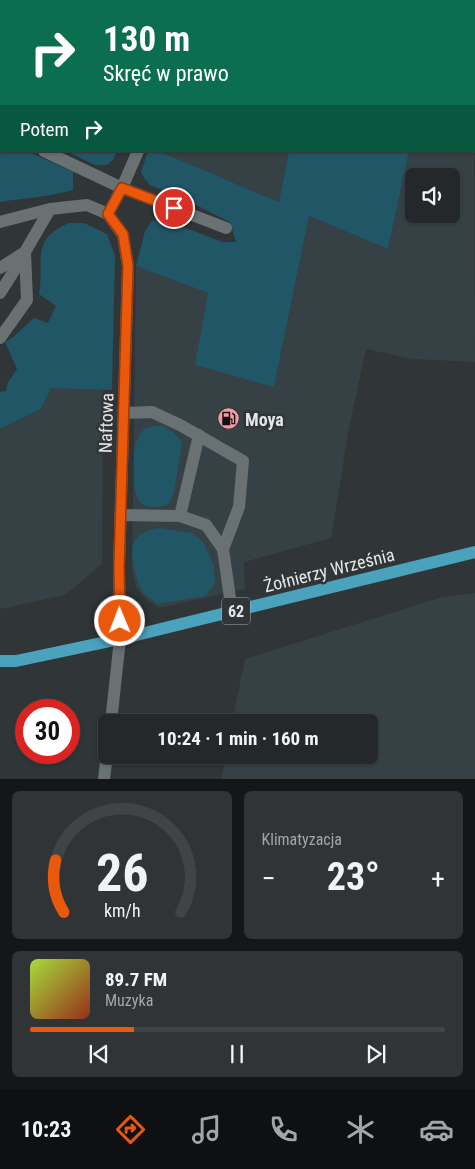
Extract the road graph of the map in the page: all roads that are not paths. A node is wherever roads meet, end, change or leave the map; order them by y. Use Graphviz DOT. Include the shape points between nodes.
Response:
graph roads {
  1 [pos="46,152"];
  2 [pos="138,152"];
  3 [pos="122,188"];
  4 [pos="50,209"];
  5 [pos="108,214"];
  6 [pos="0,222"];
  7 [pos="226,228"];
  8 [pos="25,252"];
  9 [pos="0,268"];
  10 [pos="0,293"];
  11 [pos="0,338"];
  12 [pos="124,413"];
  13 [pos="199,435"];
  14 [pos="120,515"];
  15 [pos="180,516"];
  16 [pos="223,549"];
  17 [pos="475,552"];
  18 [pos="232,612"];
  19 [pos="120,639"];
  20 [pos="0,661"];
  21 [pos="16,661"];
  22 [pos="0,671"];
  23 [pos="112,714"];
  24 [pos="106,764"];
  25 [pos="104,779"];
  1 -- 3 [label="street"];
  2 -- 3 [label="street"];
  3 -- 5 [label="street"];
  3 -- 7 [label="street"];
  4 -- 5 [label="street" via="87,205"];
  4 -- 6 [label="street"];
  4 -- 8 [label="street"];
  5 -- 12 [label="street, Naftowa" via="123,234 128,266"];
  8 -- 9 [label="street"];
  8 -- 10 [label="street"];
  8 -- 11 [label="street" via="27,300"];
  12 -- 13 [label="street" via="152,412"];
  12 -- 14 [label="street, Naftowa"];
  13 -- 15 [label="street"];
  13 -- 16 [label="street" via="243,461 238,508"];
  14 -- 15 [label="street"];
  14 -- 19 [label="street, Naftowa"];
  15 -- 16 [label="street" via="206,525"];
  16 -- 18 [label="street"];
  17 -- 18 [label="main road, Żołnierzy Września / 62"];
  18 -- 19 [label="main road, Żołnierzy Września / 62"];
  19 -- 21 [label="main road, Żołnierzy Września / 62"];
  19 -- 23 [label="street, Naftowa"];
  20 -- 21 [label="main road, Żołnierzy Września / 62"];
  21 -- 22 [label="main road, Żołnierzy Września / 62"];
  24 -- 25 [label="street"];
}
